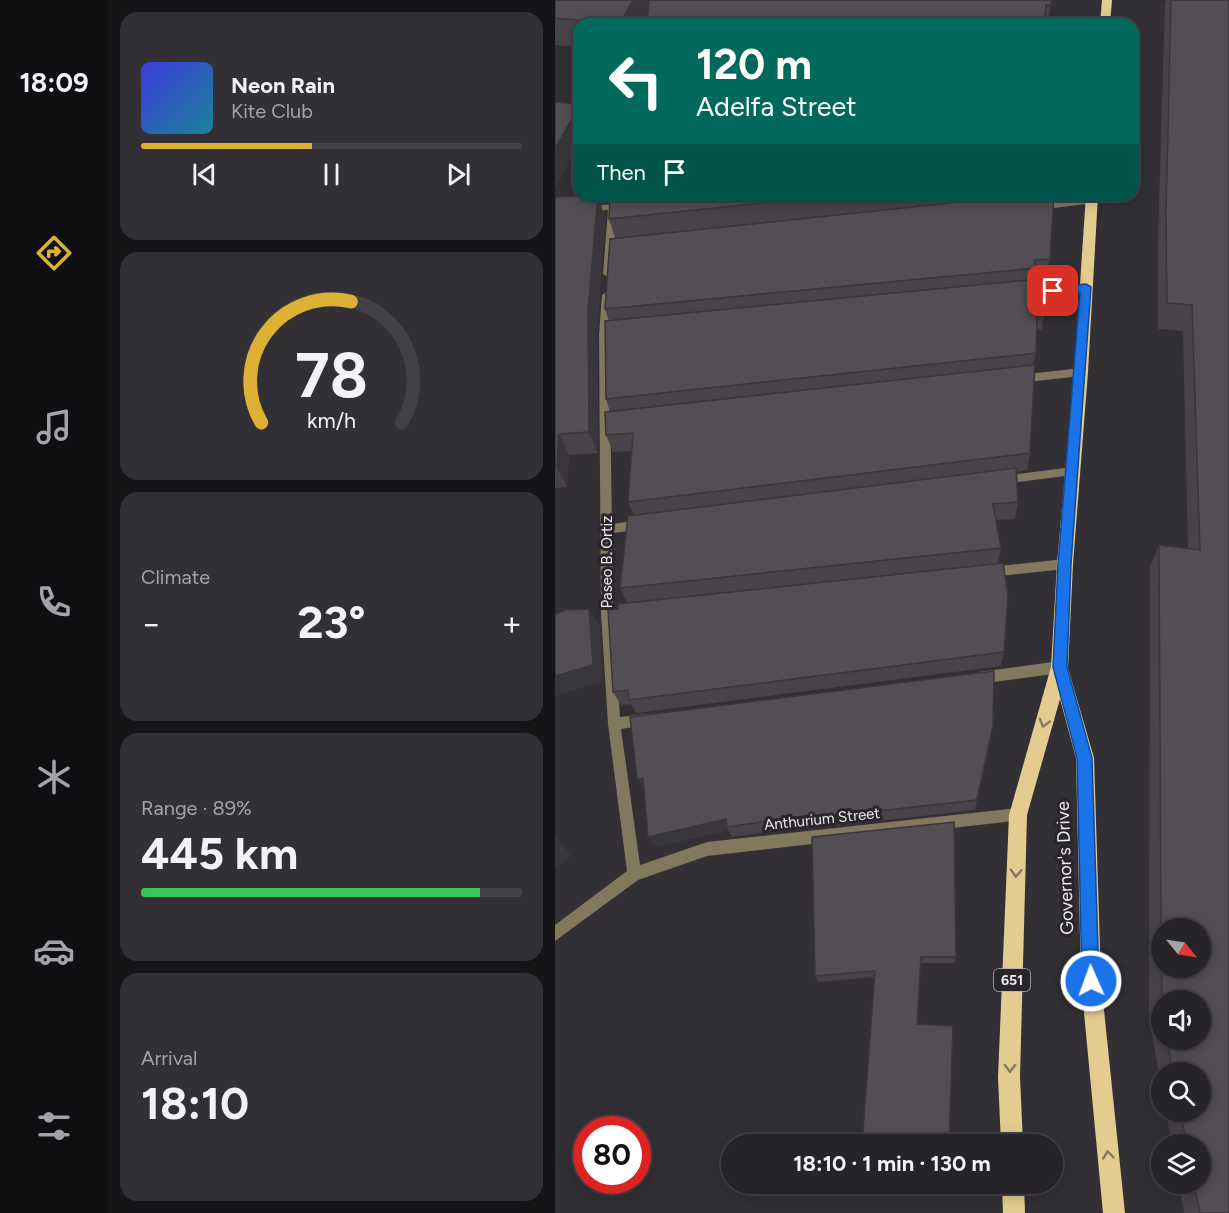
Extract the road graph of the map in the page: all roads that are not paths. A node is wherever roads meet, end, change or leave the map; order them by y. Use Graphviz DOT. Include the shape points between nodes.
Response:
graph roads {
  1 [pos="1107,0"];
  2 [pos="1106,18"];
  3 [pos="1071,201"];
  4 [pos="1092,201"];
  5 [pos="1023,208"];
  6 [pos="555,212"];
  7 [pos="1086,287"];
  8 [pos="1018,294"];
  9 [pos="1081,372"];
  10 [pos="1009,381"];
  11 [pos="1073,471"];
  12 [pos="987,482"];
  13 [pos="654,523"];
  14 [pos="607,529"];
  15 [pos="1065,564"];
  16 [pos="974,574"];
  17 [pos="1060,667"];
  18 [pos="970,679"];
  19 [pos="662,718"];
  20 [pos="614,724"];
  21 [pos="1018,815"];
  22 [pos="634,874"];
  23 [pos="555,934"];
  24 [pos="1012,1134"];
  25 [pos="1013,1194"];
  26 [pos="1014,1213"];
  27 [pos="1114,1213"];
  1 -- 2 [label="highway"];
  3 -- 5 [label="lane"];
  4 -- 7 [label="highway, Governor's Drive / 651"];
  6 -- 14 [label="lane, Paseo B. Ortiz" via="613,207 612,423"];
  7 -- 8 [label="lane"];
  7 -- 9 [label="highway, Governor's Drive / 651"];
  9 -- 10 [label="lane"];
  9 -- 11 [label="highway, Governor's Drive / 651"];
  11 -- 12 [label="lane"];
  11 -- 15 [label="highway, Governor's Drive / 651"];
  13 -- 14 [label="lane"];
  14 -- 20 [label="lane, Paseo B. Ortiz"];
  15 -- 16 [label="lane"];
  15 -- 17 [label="highway, Governor's Drive / 651"];
  17 -- 18 [label="lane"];
  17 -- 21 [label="highway, Governor's Drive / 651, one-way"];
  27 -- 17 [label="highway, Governor's Drive / 651, one-way" via="1091,981 1085,758"];
  19 -- 20 [label="lane"];
  20 -- 22 [label="lane, Paseo B. Ortiz"];
  21 -- 22 [label="lane, Anthurium Street" via="707,849"];
  21 -- 24 [label="highway, Governor's Drive / 651, one-way" via="1009,1077"];
  22 -- 23 [label="lane"];
  25 -- 26 [label="highway"];
}
